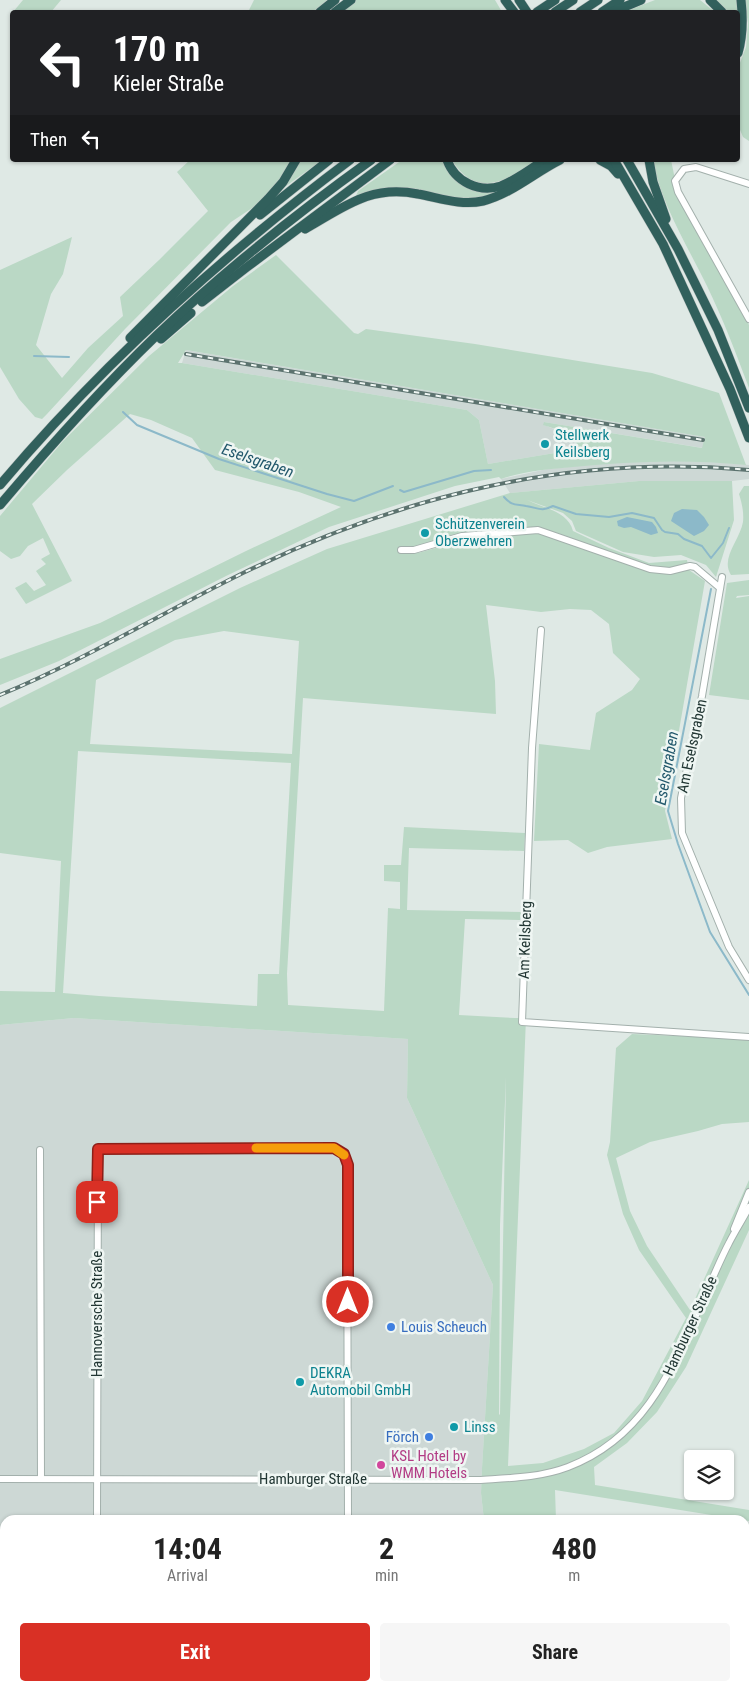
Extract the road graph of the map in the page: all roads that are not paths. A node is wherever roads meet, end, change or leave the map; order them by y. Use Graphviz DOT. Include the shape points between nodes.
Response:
graph roads {
  1 [pos="335,0"];
  2 [pos="351,0"];
  3 [pos="555,0"];
  4 [pos="573,0"];
  5 [pos="598,0"];
  6 [pos="620,0"];
  7 [pos="641,0"];
  8 [pos="710,0"];
  9 [pos="741,0"];
  10 [pos="322,10"];
  11 [pos="338,10"];
  12 [pos="540,10"];
  13 [pos="558,10"];
  14 [pos="583,10"];
  15 [pos="605,10"];
  16 [pos="617,10"];
  17 [pos="720,10"];
  18 [pos="740,46"];
  19 [pos="295,162"];
  20 [pos="327,162"];
  21 [pos="347,162"];
  22 [pos="367,162"];
  23 [pos="387,162"];
  24 [pos="448,162"];
  25 [pos="541,162"];
  26 [pos="557,162"];
  27 [pos="604,162"];
  28 [pos="615,162"];
  29 [pos="627,162"];
  30 [pos="649,162"];
  31 [pos="749,184"];
  32 [pos="635,196"];
  33 [pos="225,244"];
  34 [pos="272,248"];
  35 [pos="678,249"];
  36 [pos="749,301"];
  37 [pos="740,304"];
  38 [pos="749,319"];
  39 [pos="104,371"];
  40 [pos="113,379"];
  41 [pos="749,408"];
  42 [pos="749,438"];
  43 [pos="0,485"];
  44 [pos="0,505"];
  45 [pos="402,550"];
  46 [pos="722,577"];
  47 [pos="720,588"];
  48 [pos="541,630"];
  49 [pos="749,980"];
  50 [pos="749,1036"];
  51 [pos="40,1150"];
  52 [pos="749,1192"];
  53 [pos="749,1207"];
  54 [pos="729,1242"];
  55 [pos="0,1479"];
  56 [pos="41,1479"];
  57 [pos="97,1479"];
  58 [pos="348,1479"];
  59 [pos="97,1515"];
  60 [pos="348,1515"];
  1 -- 10 [label="highway"];
  2 -- 11 [label="highway"];
  3 -- 12 [label="highway"];
  4 -- 13 [label="highway"];
  5 -- 14 [label="highway"];
  6 -- 15 [label="highway"];
  7 -- 16 [label="highway"];
  8 -- 17 [label="highway"];
  9 -- 18 [label="highway"];
  19 -- 33 [label="highway" via="283,182"];
  20 -- 33 [label="highway"];
  21 -- 39 [label="highway" via="174,303"];
  22 -- 40 [label="highway" via="227,273"];
  23 -- 34 [label="highway"];
  24 -- 25 [label="highway" via="465,182 487,188 499,187"];
  26 -- 34 [label="highway" via="502,194 482,201 460,203 395,191 372,194"];
  27 -- 32 [label="highway" via="611,166"];
  28 -- 32 [label="highway"];
  29 -- 35 [label="highway"];
  30 -- 35 [label="highway" via="653,182"];
  31 -- 37 [label="street" via="696,167 684,168 675,181"];
  32 -- 42 [label="highway" via="671,261"];
  33 -- 39 [label="highway" via="141,326"];
  34 -- 40 [label="highway"];
  35 -- 41 [label="highway" via="718,330"];
  36 -- 37 [label="street"];
  37 -- 38 [label="street"];
  39 -- 43 [label="highway"];
  40 -- 44 [label="highway" via="44,452"];
  45 -- 47 [label="street" via="414,550 462,536 538,530 650,570 695,567"];
  46 -- 47 [label="street, Am Eselsgraben"];
  47 -- 49 [label="street, Am Eselsgraben" via="681,798 682,833 730,947"];
  48 -- 50 [label="street, Am Keilsberg" via="532,748 522,1022"];
  51 -- 56 [label="street"];
  52 -- 54 [label="street"];
  53 -- 54 [label="street, Hamburger Straße"];
  54 -- 58 [label="street, Hamburger Straße" via="655,1396 638,1418 605,1448 567,1467 528,1477"];
  55 -- 56 [label="street, Hamburger Straße"];
  56 -- 57 [label="street, Hamburger Straße"];
  57 -- 58 [label="street, Hamburger Straße"];
  57 -- 58 [label="street, Hannoversche Straße" via="98,1149 334,1148 344,1154 348,1165"];
  57 -- 59 [label="street, Hannoversche Straße"];
  58 -- 60 [label="street"];
}
